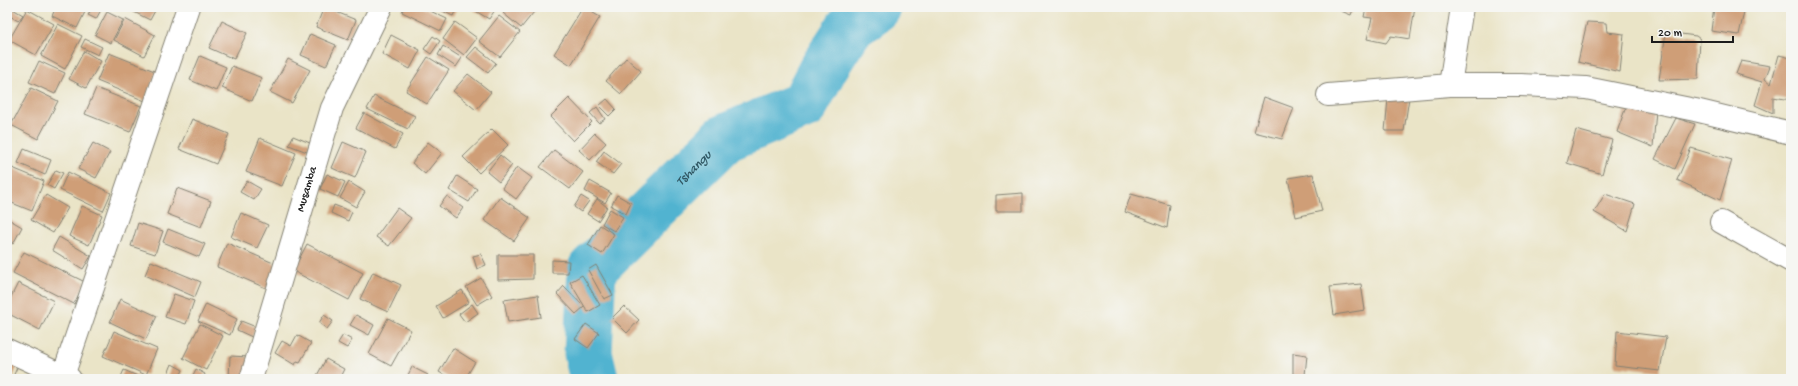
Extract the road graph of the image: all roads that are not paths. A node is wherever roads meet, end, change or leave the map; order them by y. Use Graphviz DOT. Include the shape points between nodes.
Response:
graph roads {
  1 [pos="188,7"];
  2 [pos="381,7"];
  3 [pos="1462,7"];
  4 [pos="1450,85"];
  5 [pos="1328,95"];
  6 [pos="1791,133"];
  7 [pos="1721,222"];
  8 [pos="1791,261"];
  9 [pos="7,350"];
  10 [pos="65,378"];
  11 [pos="251,379"];
  1 -- 10 [label="street"];
  2 -- 11 [label="street, Musamba" via="332,108"];
  3 -- 4 [label="street"];
  4 -- 5 [label="street"];
  4 -- 6 [label="street" via="1586,88"];
  7 -- 8 [label="street"];
  9 -- 10 [label="street"];
}
